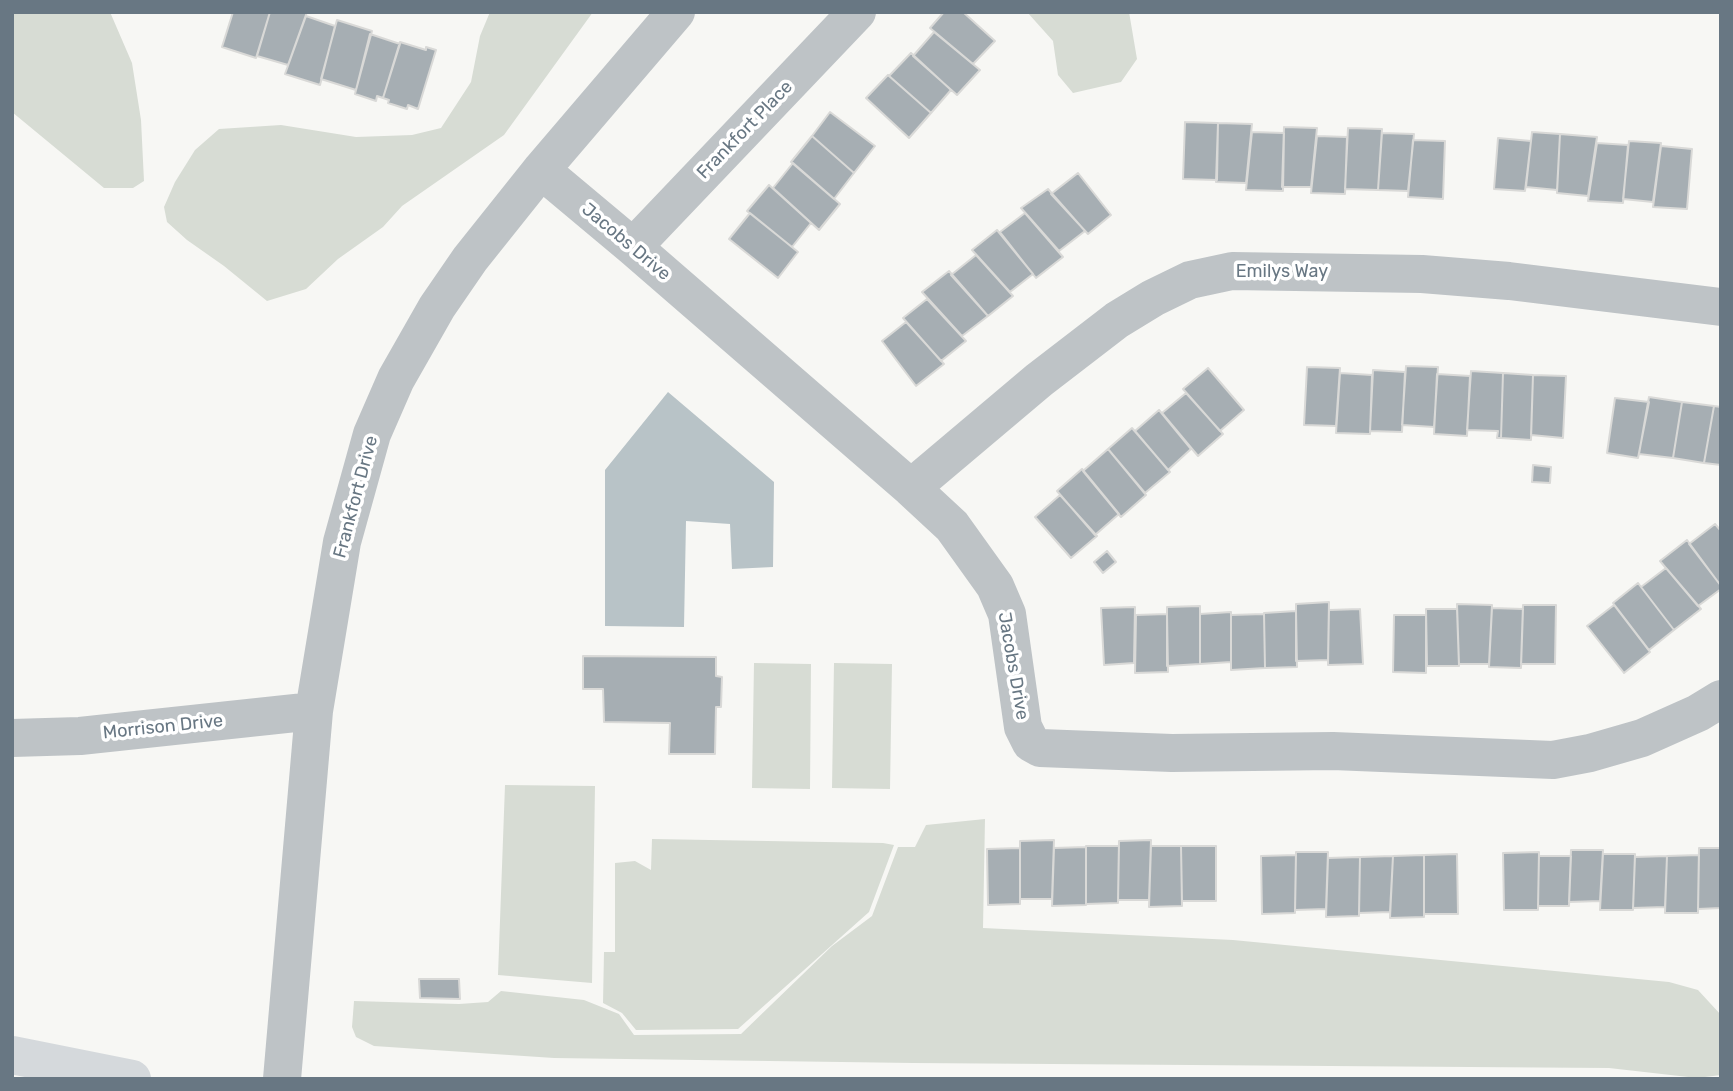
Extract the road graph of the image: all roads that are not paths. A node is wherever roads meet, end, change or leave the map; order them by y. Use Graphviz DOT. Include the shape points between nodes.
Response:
graph roads {
  1 [pos="676,12"];
  2 [pos="857,12"];
  3 [pos="541,170"];
  4 [pos="633,247"];
  5 [pos="1721,307"];
  6 [pos="911,488"];
  7 [pos="1721,698"];
  8 [pos="314,711"];
  9 [pos="12,738"];
  10 [pos="12,1055"];
  11 [pos="132,1079"];
  12 [pos="282,1079"];
  1 -- 3 [label="street, Frankfort Drive"];
  2 -- 4 [label="street, Frankfort Place"];
  3 -- 4 [label="street, Jacobs Drive"];
  3 -- 8 [label="street, Frankfort Drive" via="437,307 396,379 372,434 342,542"];
  4 -- 6 [label="street, Jacobs Drive"];
  5 -- 6 [label="street, Emilys Way" via="1422,274 1232,271 1189,280 1117,320"];
  6 -- 7 [label="street, Jacobs Drive" via="952,526 995,586 1007,614 1023,727 1031,743 1040,748 1333,751 1553,760 1642,738"];
  8 -- 9 [label="street, Morrison Drive" via="80,736"];
  8 -- 12 [label="street, Frankfort Drive"];
  10 -- 11 [label="main road"];
}
